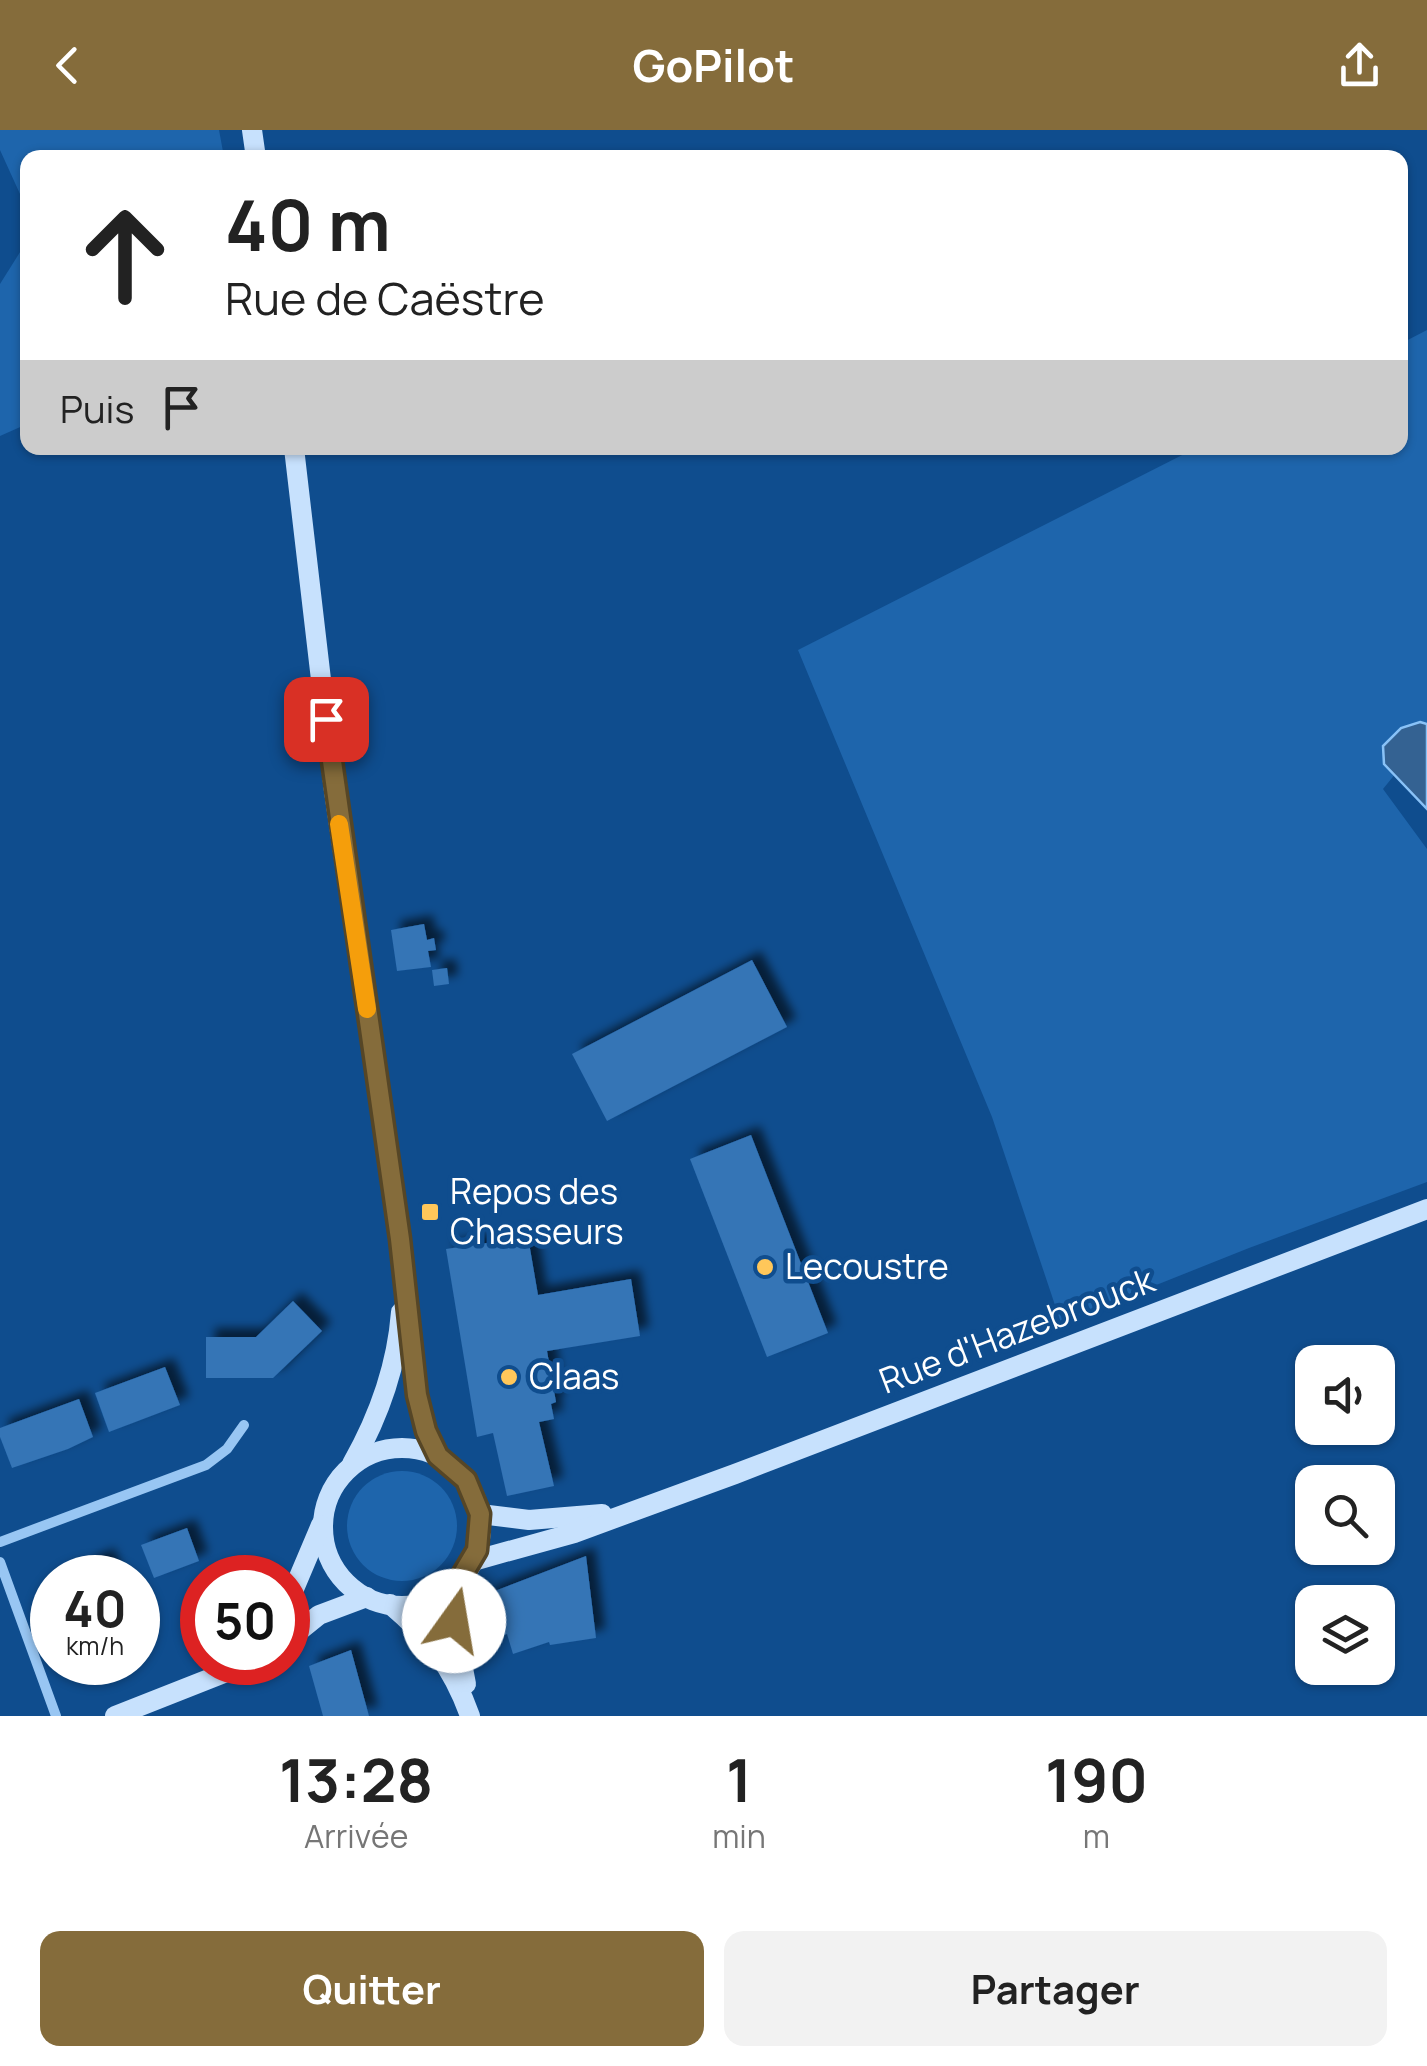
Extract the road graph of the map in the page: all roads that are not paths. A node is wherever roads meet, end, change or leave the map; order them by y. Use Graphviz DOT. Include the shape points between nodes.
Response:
graph roads {
  1 [pos="295,455"];
  2 [pos="1427,1209"];
  3 [pos="403,1270"];
  4 [pos="244,1425"];
  5 [pos="438,1456"];
  6 [pos="350,1468"];
  7 [pos="629,1510"];
  8 [pos="480,1514"];
  9 [pos="324,1519"];
  10 [pos="0,1542"];
  11 [pos="309,1555"];
  12 [pos="473,1561"];
  13 [pos="0,1562"];
  14 [pos="458,1582"];
  15 [pos="367,1597"];
  16 [pos="390,1604"];
  17 [pos="310,1622"];
  18 [pos="191,1685"];
  19 [pos="56,1716"];
  20 [pos="116,1716"];
  21 [pos="471,1716"];
  1 -- 3 [label="main road" via="334,791"];
  2 -- 7 [label="main road, Rue d'Hazebrouck"];
  3 -- 5 [label="main road" via="417,1395"];
  3 -- 6 [label="main road" via="394,1355 378,1410"];
  4 -- 10 [label="street" via="206,1465"];
  5 -- 6 [label="main road" via="392,1448"];
  5 -- 8 [label="main road" via="466,1480"];
  6 -- 9 [label="main road" via="330,1496"];
  7 -- 8 [label="main road, Rue d'Hazebrouck" via="529,1520"];
  7 -- 12 [label="main road, Rue d'Hazebrouck"];
  8 -- 12 [label="main road"];
  9 -- 11 [label="main road"];
  9 -- 15 [label="main road" via="333,1565"];
  12 -- 14 [label="main road"];
  13 -- 19 [label="street"];
  14 -- 16 [label="main road" via="427,1602"];
  14 -- 21 [label="main road" via="454,1621"];
  15 -- 16 [label="main road"];
  15 -- 17 [label="main road"];
  16 -- 21 [label="main road" via="438,1650"];
  18 -- 20 [label="main road"];
}
